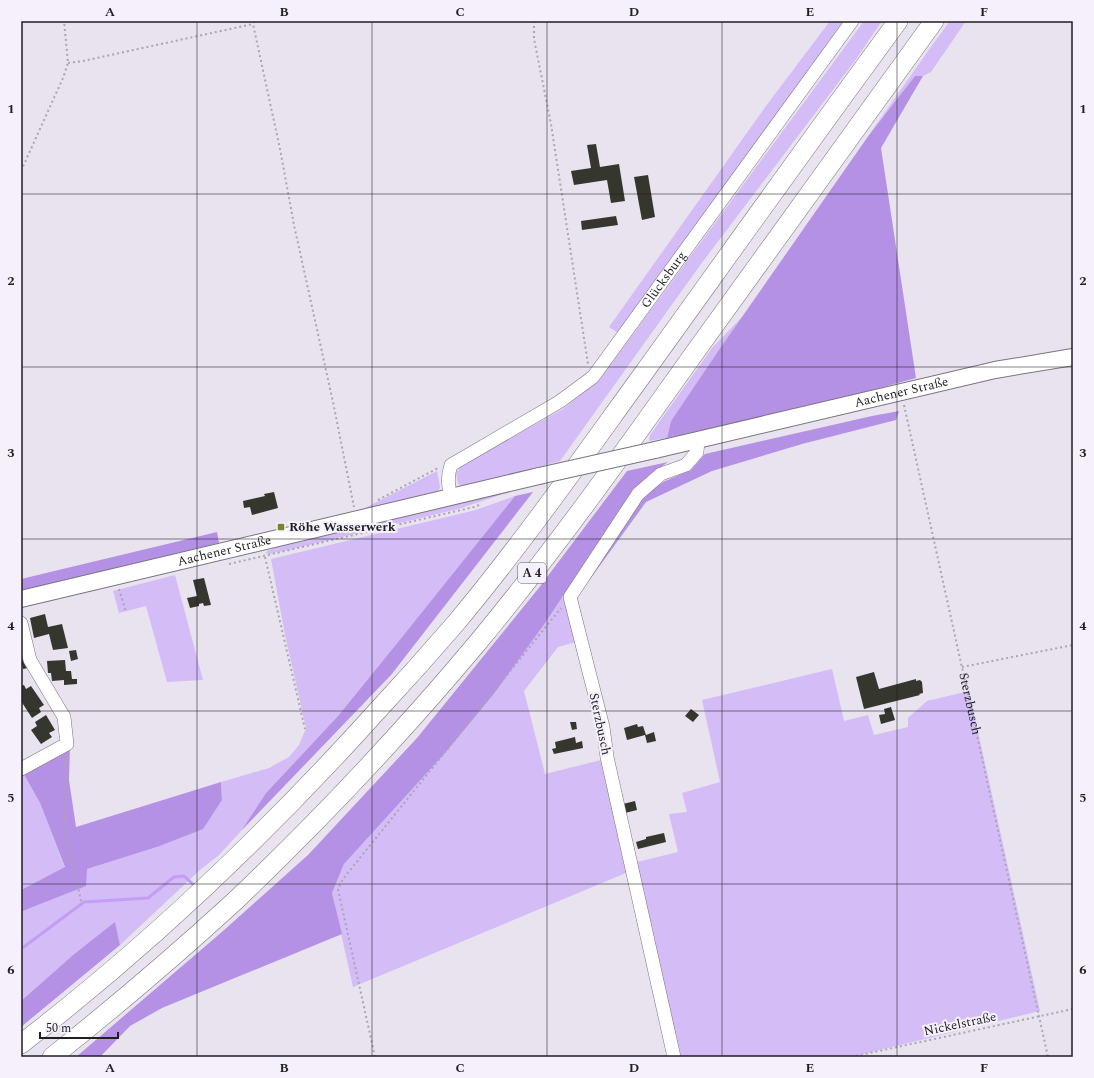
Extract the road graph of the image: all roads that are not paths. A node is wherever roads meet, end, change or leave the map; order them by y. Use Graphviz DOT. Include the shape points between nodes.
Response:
graph roads {
  1 [pos="852,21"];
  2 [pos="898,21"];
  3 [pos="934,21"];
  4 [pos="1073,357"];
  5 [pos="698,440"];
  6 [pos="451,497"];
  7 [pos="21,599"];
  8 [pos="21,623"];
  9 [pos="24,656"];
  10 [pos="21,769"];
  11 [pos="21,1044"];
  12 [pos="52,1057"];
  13 [pos="674,1057"];
  1 -- 6 [label="street, Glücksburg" via="593,377 559,402 450,465 448,485"];
  2 -- 11 [label="highway, A 4" via="586,453 455,624 338,755 274,821 157,931"];
  3 -- 12 [label="highway, A 4" via="609,472 480,639 421,708 298,838 181,949"];
  4 -- 5 [label="main road, Aachener Straße" via="994,370"];
  5 -- 6 [label="main road, Aachener Straße, bridge"];
  5 -- 13 [label="street, Sterzbusch" via="697,452 686,465 661,474 638,494 570,597 603,727 607,757"];
  6 -- 7 [label="main road, Aachener Straße"];
  8 -- 9 [label="street"];
  9 -- 10 [label="street" via="33,666 64,718 67,744"];
}
